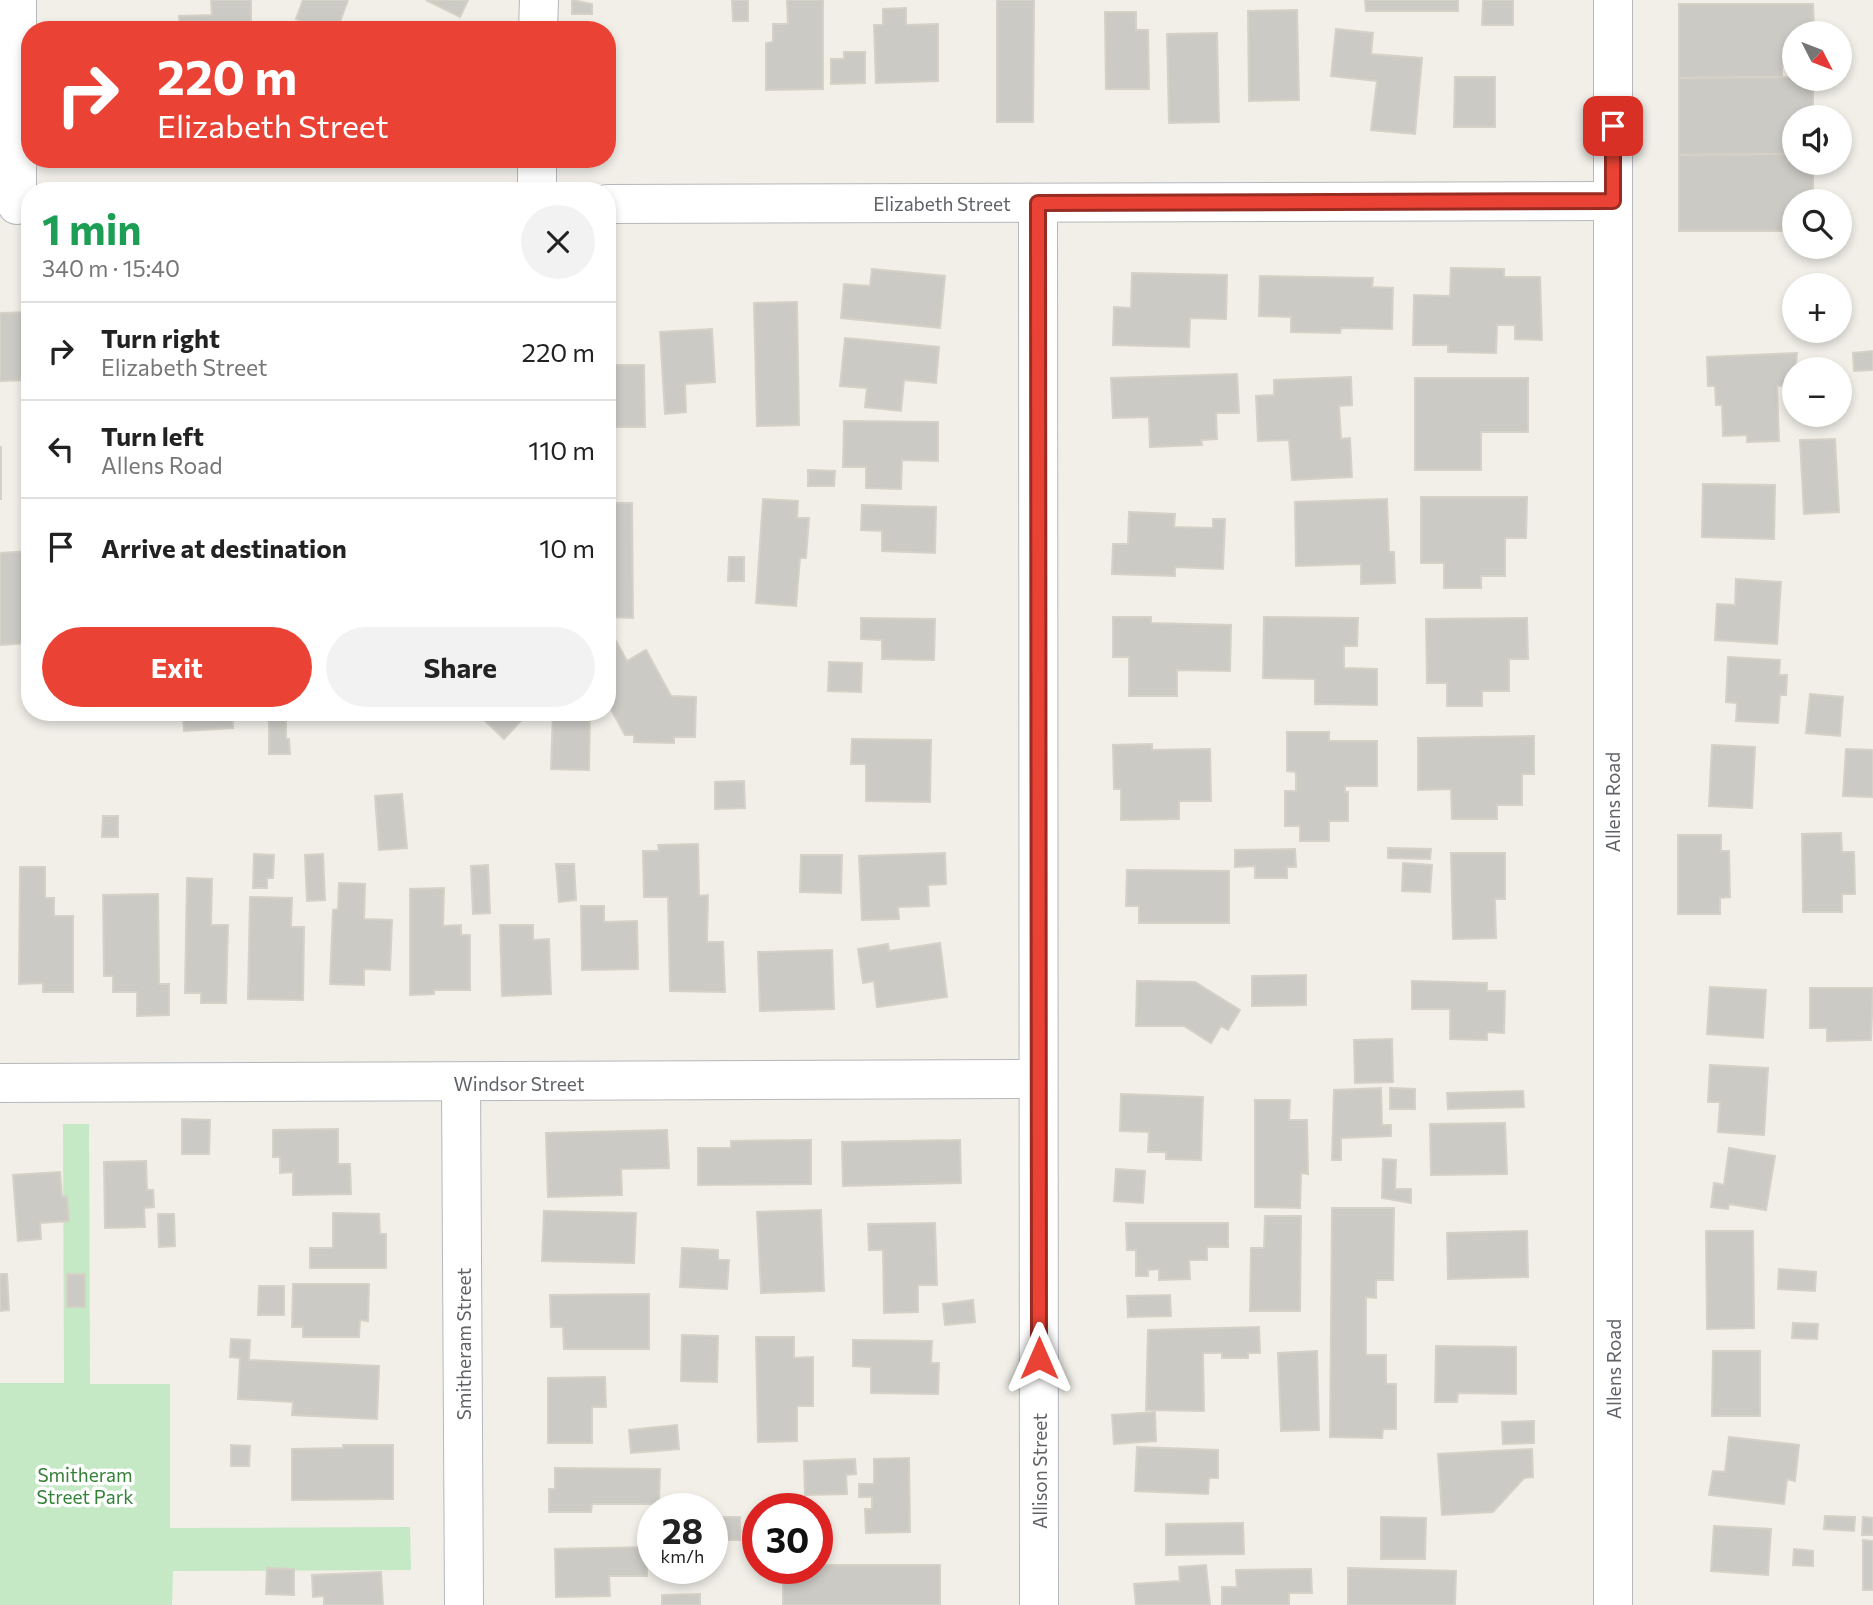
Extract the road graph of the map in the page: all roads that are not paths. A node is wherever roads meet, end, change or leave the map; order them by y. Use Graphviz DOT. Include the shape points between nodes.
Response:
graph roads {
  1 [pos="16,0"];
  2 [pos="539,0"];
  3 [pos="1613,0"];
  4 [pos="538,21"];
  5 [pos="1613,201"];
  6 [pos="1038,203"];
  7 [pos="616,204"];
  8 [pos="16,205"];
  9 [pos="1038,1079"];
  10 [pos="0,1083"];
  11 [pos="461,1083"];
  12 [pos="464,1605"];
  13 [pos="1039,1605"];
  14 [pos="1613,1605"];
  1 -- 8 [label="street"];
  2 -- 4 [label="street"];
  3 -- 5 [label="street, Allens Road"];
  5 -- 6 [label="street, Elizabeth Street"];
  5 -- 14 [label="street, Allens Road"];
  6 -- 7 [label="street, Elizabeth Street"];
  6 -- 9 [label="street, Allison Street"];
  9 -- 11 [label="street, Windsor Street"];
  9 -- 13 [label="street, Allison Street"];
  10 -- 11 [label="street, Windsor Street"];
  11 -- 12 [label="street, Smitheram Street"];
}
